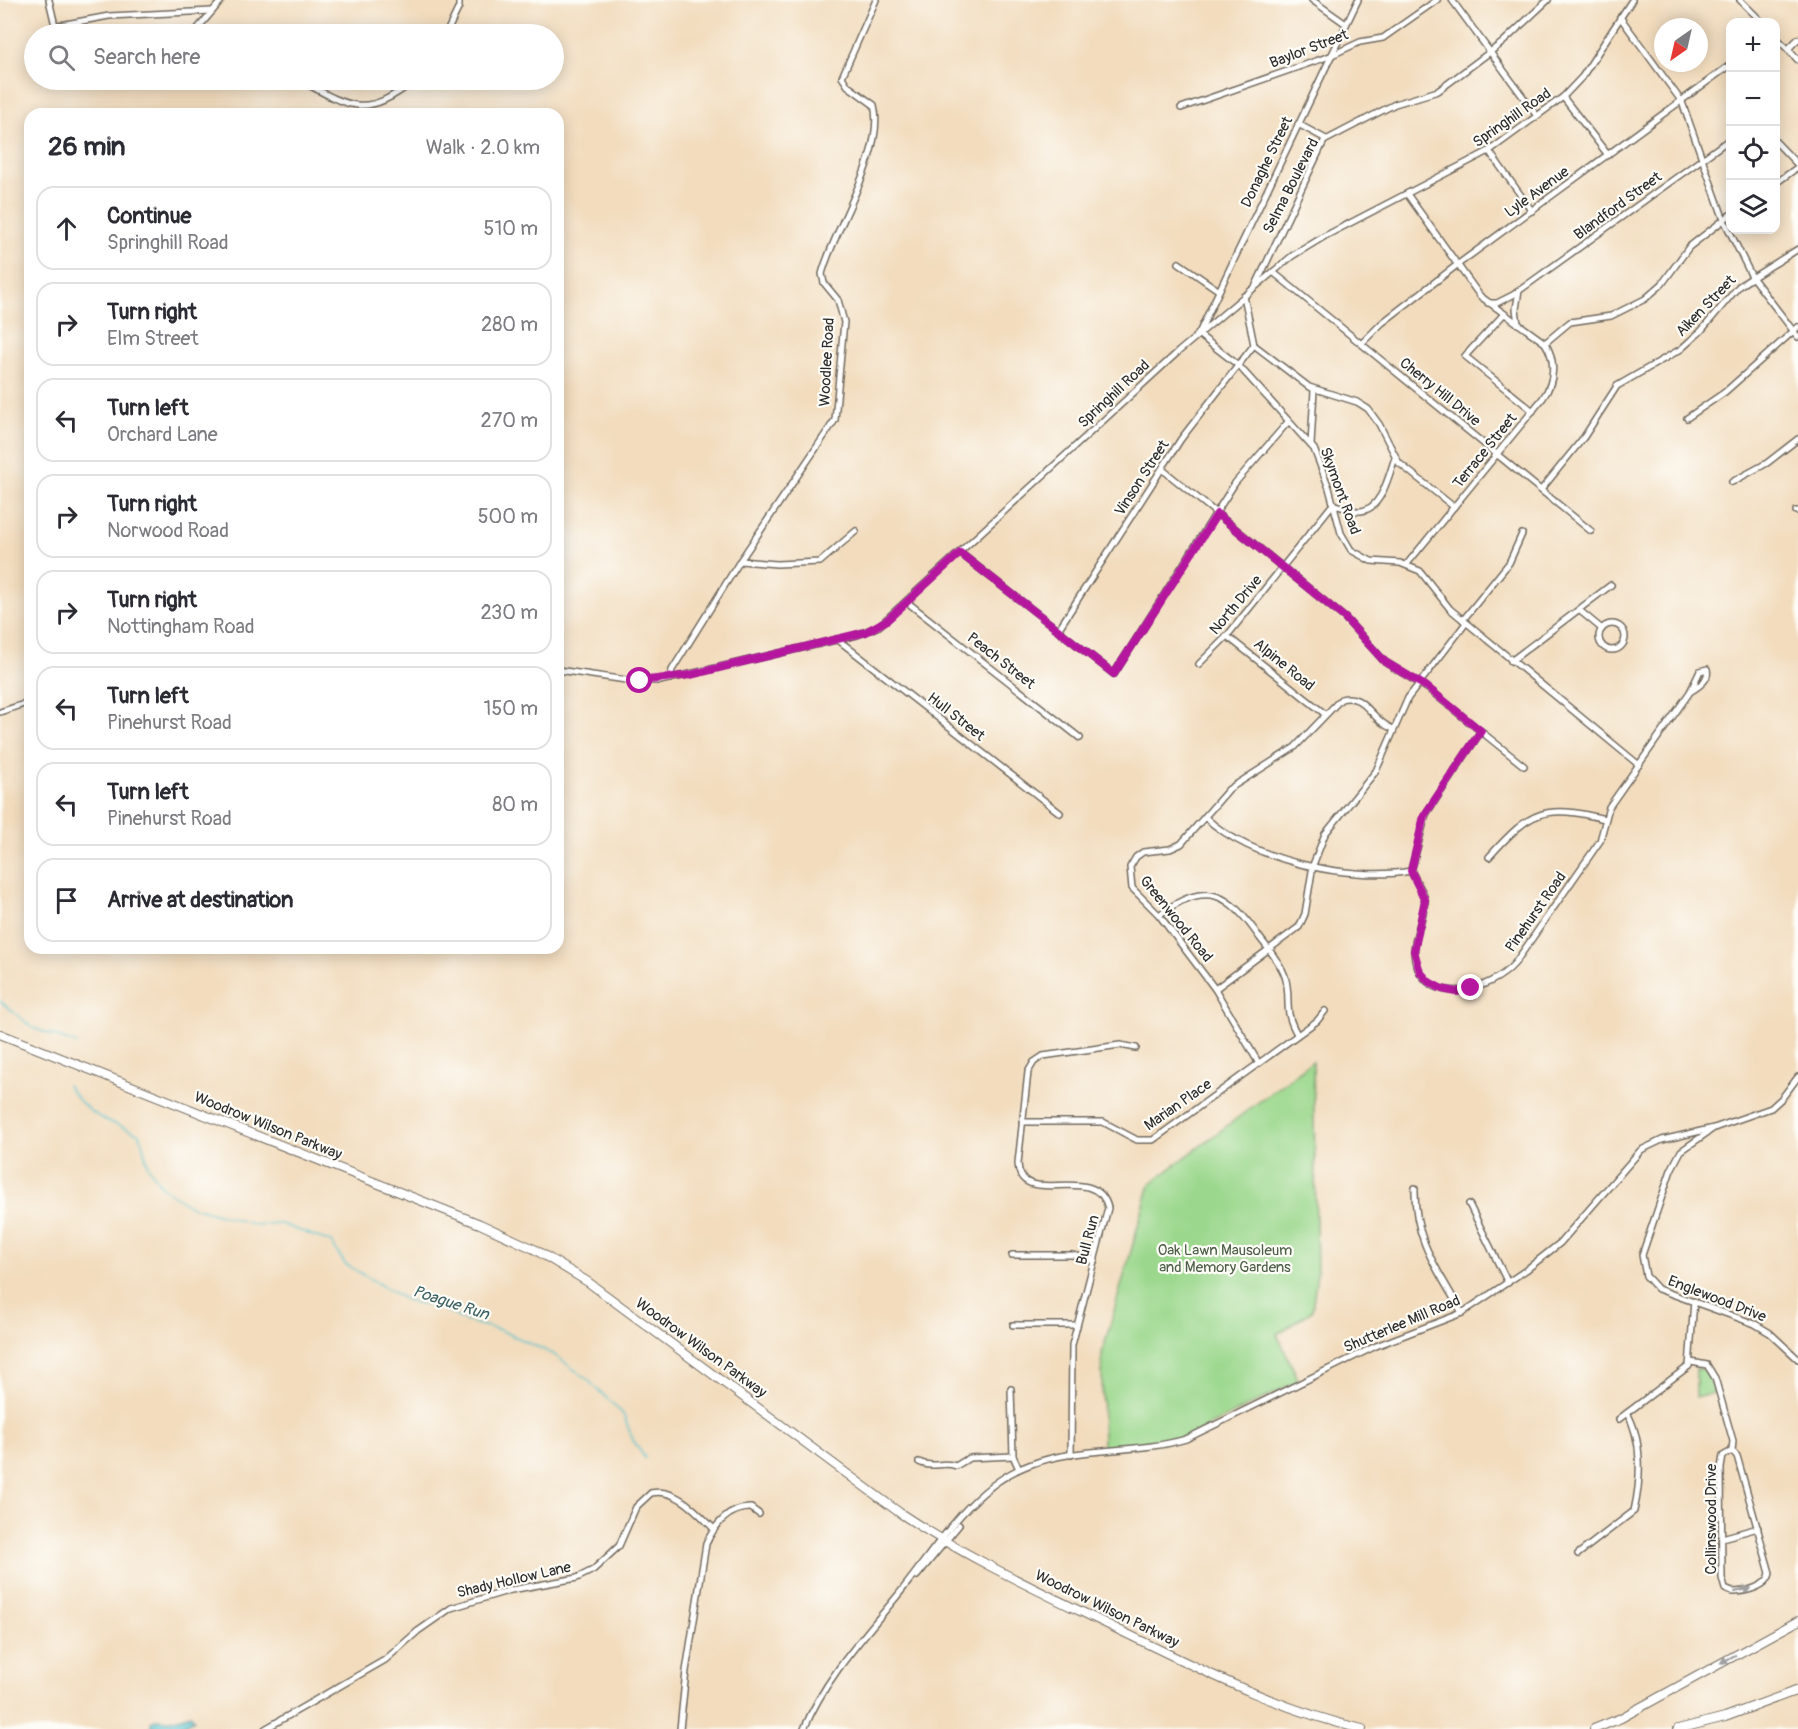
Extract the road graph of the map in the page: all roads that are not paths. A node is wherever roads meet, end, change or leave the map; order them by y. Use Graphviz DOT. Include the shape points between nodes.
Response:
graph roads {
  1 [pos="49,0"];
  2 [pos="222,0"];
  3 [pos="459,0"];
  4 [pos="876,0"];
  5 [pos="1312,0"];
  6 [pos="1358,0"];
  7 [pos="1437,0"];
  8 [pos="1452,0"];
  9 [pos="1548,0"];
  10 [pos="1632,0"];
  11 [pos="1740,0"];
  12 [pos="212,11"];
  13 [pos="1620,17"];
  14 [pos="1758,18"];
  15 [pos="55,24"];
  16 [pos="66,24"];
  17 [pos="201,24"];
  18 [pos="451,24"];
  19 [pos="1347,24"];
  20 [pos="1798,39"];
  21 [pos="1780,40"];
  22 [pos="1788,49"];
  23 [pos="1490,52"];
  24 [pos="1330,56"];
  25 [pos="1798,60"];
  26 [pos="1726,69"];
  27 [pos="318,90"];
  28 [pos="400,90"];
  29 [pos="1563,97"];
  30 [pos="1682,102"];
  31 [pos="1181,108"];
  32 [pos="1537,116"];
  33 [pos="1298,124"];
  34 [pos="1326,139"];
  35 [pos="1726,142"];
  36 [pos="1780,146"];
  37 [pos="1489,150"];
  38 [pos="1608,155"];
  39 [pos="1702,159"];
  40 [pos="1798,166"];
  41 [pos="1780,180"];
  42 [pos="1407,194"];
  43 [pos="1532,211"];
  44 [pos="1724,220"];
  45 [pos="1798,249"];
  46 [pos="1179,263"];
  47 [pos="1457,265"];
  48 [pos="1273,272"];
  49 [pos="1752,277"];
  50 [pos="1255,287"];
  51 [pos="1218,290"];
  52 [pos="1519,290"];
  53 [pos="1244,296"];
  54 [pos="1488,303"];
  55 [pos="1503,314"];
  56 [pos="1518,324"];
  57 [pos="1796,328"];
  58 [pos="1198,334"];
  59 [pos="1798,336"];
  60 [pos="1362,343"];
  61 [pos="1545,343"];
  62 [pos="1254,345"];
  63 [pos="1238,365"];
  64 [pos="1314,390"];
  65 [pos="1533,411"];
  66 [pos="1687,418"];
  67 [pos="1288,422"];
  68 [pos="1797,441"];
  69 [pos="1311,445"];
  70 [pos="1498,454"];
  71 [pos="1395,458"];
  72 [pos="1162,469"];
  73 [pos="1732,482"];
  74 [pos="1541,490"];
  75 [pos="1333,504"];
  76 [pos="1454,507"];
  77 [pos="1217,514"];
  78 [pos="856,531"];
  79 [pos="1591,531"];
  80 [pos="1522,534"];
  81 [pos="960,553"];
  82 [pos="740,561"];
  83 [pos="1407,564"];
  84 [pos="1284,567"];
  85 [pos="1611,585"];
  86 [pos="907,602"];
  87 [pos="1579,610"];
  88 [pos="1465,621"];
  89 [pos="1602,629"];
  90 [pos="1058,630"];
  91 [pos="1227,636"];
  92 [pos="837,639"];
  93 [pos="1511,661"];
  94 [pos="1199,664"];
  95 [pos="564,671"];
  96 [pos="670,679"];
  97 [pos="1419,683"];
  98 [pos="1690,692"];
  99 [pos="24,704"];
  100 [pos="0,712"];
  101 [pos="1325,714"];
  102 [pos="1393,729"];
  103 [pos="1481,731"];
  104 [pos="1080,738"];
  105 [pos="1639,765"];
  106 [pos="1524,766"];
  107 [pos="1060,813"];
  108 [pos="1205,817"];
  109 [pos="1605,819"];
  110 [pos="1489,857"];
  111 [pos="1313,865"];
  112 [pos="1411,871"];
  113 [pos="1159,915"];
  114 [pos="1269,950"];
  115 [pos="1215,989"];
  116 [pos="1325,1011"];
  117 [pos="0,1034"];
  118 [pos="1297,1034"];
  119 [pos="1136,1048"];
  120 [pos="1258,1062"];
  121 [pos="1798,1077"];
  122 [pos="1022,1122"];
  123 [pos="1714,1128"];
  124 [pos="1414,1188"];
  125 [pos="1469,1204"];
  126 [pos="1012,1255"];
  127 [pos="1095,1260"];
  128 [pos="1508,1283"];
  129 [pos="1694,1301"];
  130 [pos="1462,1313"];
  131 [pos="1013,1325"];
  132 [pos="1077,1325"];
  133 [pos="1798,1359"];
  134 [pos="1691,1362"];
  135 [pos="1011,1389"];
  136 [pos="1627,1413"];
  137 [pos="1619,1419"];
  138 [pos="1732,1451"];
  139 [pos="1013,1455"];
  140 [pos="1071,1455"];
  141 [pos="919,1462"];
  142 [pos="1019,1469"];
  143 [pos="759,1514"];
  144 [pos="1758,1528"];
  145 [pos="714,1529"];
  146 [pos="1722,1538"];
  147 [pos="944,1541"];
  148 [pos="1578,1554"];
  149 [pos="1798,1621"];
  150 [pos="1798,1690"];
  151 [pos="265,1729"];
  152 [pos="680,1729"];
  153 [pos="804,1729"];
  154 [pos="1362,1729"];
  155 [pos="1594,1729"];
  156 [pos="1678,1729"];
  1 -- 15 [label="street"];
  2 -- 12 [label="street"];
  3 -- 18 [label="street"];
  4 -- 82 [label="street, Woodlee Road" via="842,77 874,105 876,118 868,162 822,274 838,300 844,322 836,418"];
  5 -- 19 [label="street"];
  6 -- 19 [label="street, Donaghe Street"];
  7 -- 24 [label="street, Baylor Street" via="1389,35 1360,42"];
  8 -- 23 [label="street"];
  9 -- 23 [label="street, Selma Boulevard"];
  10 -- 13 [label="street, Springhill Road"];
  11 -- 14 [label="street"];
  12 -- 16 [label="street" via="109,16"];
  12 -- 17 [label="street"];
  13 -- 29 [label="street, Springhill Road" via="1582,77"];
  13 -- 30 [label="street"];
  19 -- 24 [label="street, Donaghe Street"];
  20 -- 22 [label="street"];
  21 -- 22 [label="street"];
  22 -- 25 [label="street"];
  23 -- 32 [label="street"];
  23 -- 34 [label="street, Selma Boulevard" via="1434,93 1397,103"];
  24 -- 31 [label="street, Baylor Street"];
  24 -- 33 [label="street, Donaghe Street"];
  26 -- 30 [label="street, Lyle Avenue"];
  27 -- 28 [label="street" via="339,102 362,106 387,99"];
  29 -- 32 [label="street, Springhill Road"];
  29 -- 38 [label="street"];
  30 -- 38 [label="street, Lyle Avenue"];
  30 -- 39 [label="street"];
  32 -- 37 [label="street, Springhill Road"];
  33 -- 34 [label="street"];
  33 -- 51 [label="street, Donaghe Street"];
  34 -- 50 [label="street, Selma Boulevard"];
  35 -- 39 [label="street, Blandford Street"];
  36 -- 40 [label="street"];
  37 -- 42 [label="street, Springhill Road"];
  37 -- 43 [label="street"];
  38 -- 43 [label="street, Lyle Avenue"];
  39 -- 44 [label="street"];
  39 -- 52 [label="street, Blandford Street"];
  40 -- 41 [label="street"];
  42 -- 47 [label="street"];
  42 -- 48 [label="street, Springhill Road" via="1308,245"];
  43 -- 47 [label="street, Lyle Avenue"];
  44 -- 49 [label="street"];
  44 -- 61 [label="street" via="1689,247 1662,284 1638,304 1611,316 1570,322"];
  45 -- 49 [label="street, Aiken Street"];
  46 -- 51 [label="street"];
  47 -- 54 [label="street"];
  47 -- 60 [label="street, Lyle Avenue"];
  48 -- 50 [label="street, Springhill Road"];
  48 -- 60 [label="street, Cherry Hill Drive"];
  49 -- 57 [label="street"];
  49 -- 74 [label="street, Aiken Street" via="1732,293 1687,344 1614,390 1584,437"];
  50 -- 53 [label="street, Springhill Road"];
  51 -- 58 [label="street, Donaghe Street"];
  52 -- 54 [label="street, Blandford Street" via="1502,301"];
  52 -- 56 [label="street" via="1515,309"];
  53 -- 58 [label="street, Springhill Road"];
  53 -- 62 [label="street"];
  54 -- 55 [label="street"];
  55 -- 56 [label="street"];
  55 -- 65 [label="street" via="1466,356"];
  56 -- 61 [label="street"];
  57 -- 59 [label="street"];
  57 -- 66 [label="street" via="1727,390"];
  58 -- 63 [label="street, Skymont Road"];
  58 -- 81 [label="street, Springhill Road"];
  60 -- 70 [label="street, Cherry Hill Drive"];
  61 -- 65 [label="street, Terrace Street" via="1551,354 1552,379"];
  62 -- 63 [label="street, Vinson Street"];
  62 -- 64 [label="street"];
  63 -- 67 [label="street, Skymont Road"];
  63 -- 72 [label="street, Vinson Street"];
  64 -- 69 [label="street"];
  64 -- 71 [label="street" via="1365,407 1379,424"];
  65 -- 70 [label="street, Terrace Street"];
  67 -- 69 [label="street, Skymont Road"];
  67 -- 77 [label="street" via="1238,479"];
  68 -- 73 [label="street" via="1767,464"];
  69 -- 75 [label="street, Skymont Road"];
  70 -- 74 [label="street, Cherry Hill Drive"];
  70 -- 76 [label="street, Terrace Street"];
  71 -- 75 [label="street" via="1381,494 1369,508 1359,512"];
  71 -- 76 [label="street"];
  72 -- 77 [label="street"];
  72 -- 90 [label="street, Vinson Street"];
  74 -- 79 [label="street, Cherry Hill Drive"];
  75 -- 83 [label="street, Skymont Road" via="1342,536 1356,554 1375,562"];
  75 -- 84 [label="street, North Drive"];
  76 -- 83 [label="street, Terrace Street"];
  77 -- 84 [label="street"];
  77 -- 90 [label="street" via="1114,674"];
  78 -- 82 [label="street" via="820,562"];
  80 -- 88 [label="street" via="1509,563"];
  81 -- 86 [label="street, Springhill Road"];
  81 -- 90 [label="street"];
  82 -- 96 [label="street, Woodlee Road"];
  83 -- 88 [label="street" via="1425,576 1446,605"];
  84 -- 91 [label="street, North Drive"];
  84 -- 97 [label="street" via="1345,618 1385,662"];
  85 -- 87 [label="street"];
  86 -- 92 [label="street, Springhill Road" via="875,628"];
  86 -- 104 [label="street, Peach Street"];
  87 -- 89 [label="street"];
  87 -- 93 [label="street"];
  88 -- 93 [label="street"];
  88 -- 97 [label="street"];
  89 -- 89 [label="street" via="1604,647 1615,650 1623,645 1625,636 1620,627 1610,624"];
  91 -- 94 [label="street, North Drive"];
  91 -- 101 [label="street, Alpine Road"];
  92 -- 96 [label="street, Springhill Road"];
  92 -- 107 [label="street, Hull Street"];
  93 -- 105 [label="street"];
  95 -- 96 [label="street, Springhill Road" via="634,681"];
  97 -- 102 [label="street"];
  97 -- 103 [label="street"];
  98 -- 105 [label="street, Pinehurst Road"];
  99 -- 100 [label="street"];
  101 -- 102 [label="street, Greenwood Road" via="1339,700 1353,698 1364,704 1379,722"];
  101 -- 108 [label="street, Greenwood Road" via="1298,744 1237,783"];
  102 -- 111 [label="street" via="1377,769 1330,826"];
  103 -- 106 [label="street"];
  103 -- 112 [label="street" via="1424,816"];
  105 -- 109 [label="street, Pinehurst Road"];
  108 -- 111 [label="street" via="1243,844"];
  108 -- 113 [label="street, Greenwood Road" via="1181,844 1145,851 1131,864 1131,887"];
  109 -- 110 [label="street" via="1570,811 1543,813 1525,821"];
  109 -- 112 [label="street, Pinehurst Road" via="1599,843 1513,965 1492,981 1464,991 1447,991 1434,985 1418,967 1415,945 1425,900"];
  111 -- 112 [label="street" via="1361,873"];
  111 -- 114 [label="street" via="1301,924"];
  113 -- 114 [label="street" via="1186,896 1217,897 1242,913"];
  113 -- 115 [label="street, Greenwood Road"];
  114 -- 115 [label="street"];
  114 -- 118 [label="street" via="1285,976 1287,1014"];
  115 -- 120 [label="street, Greenwood Road"];
  116 -- 118 [label="street, Marian Place"];
  117 -- 147 [label="highway, Woodrow Wilson Parkway" via="534,1249 593,1286 900,1513"];
  118 -- 120 [label="street, Marian Place"];
  119 -- 122 [label="street, Bull Run" via="1120,1045 1039,1058 1028,1072"];
  120 -- 122 [label="street, Marian Place" via="1151,1140 1137,1140 1102,1122"];
  121 -- 123 [label="street, Englewood Drive" via="1768,1110"];
  122 -- 127 [label="street, Bull Run" via="1018,1168 1024,1180 1035,1185 1090,1187 1106,1201 1107,1219"];
  123 -- 128 [label="street, Shutterlee Mill Road" via="1662,1140 1641,1150 1560,1243"];
  123 -- 129 [label="street, Englewood Drive" via="1676,1159 1642,1255 1644,1273 1651,1283"];
  124 -- 130 [label="street" via="1419,1233"];
  125 -- 128 [label="street"];
  126 -- 127 [label="street" via="1072,1255"];
  127 -- 132 [label="street, Bull Run"];
  128 -- 130 [label="street, Shutterlee Mill Road"];
  129 -- 133 [label="street, Englewood Drive" via="1759,1325"];
  129 -- 134 [label="street"];
  130 -- 140 [label="street, Shutterlee Mill Road" via="1376,1346 1186,1439"];
  131 -- 132 [label="street"];
  132 -- 140 [label="street, Bull Run" via="1071,1354"];
  134 -- 136 [label="street"];
  134 -- 138 [label="street, Collinswood Drive" via="1704,1363 1712,1370 1733,1441"];
  135 -- 139 [label="street"];
  136 -- 137 [label="street"];
  136 -- 148 [label="street" via="1638,1444 1634,1511"];
  138 -- 144 [label="street, Collinswood Drive" via="1737,1456"];
  138 -- 146 [label="street, Collinswood Drive" via="1722,1459"];
  139 -- 141 [label="street" via="969,1458 956,1466"];
  139 -- 142 [label="street"];
  140 -- 142 [label="street, Shutterlee Mill Road"];
  142 -- 147 [label="street, Shutterlee Mill Road" via="988,1491"];
  143 -- 145 [label="street" via="751,1508 736,1510"];
  144 -- 146 [label="street"];
  146 -- 144 [label="street, Collinswood Drive, one-way" via="1723,1585 1726,1590 1738,1592 1762,1585 1770,1577"];
  145 -- 151 [label="street, Shady Hollow Lane" via="682,1501 667,1493 651,1493 636,1507 619,1546 585,1575 451,1608 385,1660"];
  145 -- 152 [label="street" via="704,1553"];
  147 -- 153 [label="street, Shutterlee Mill Road" via="842,1662 819,1696"];
  147 -- 154 [label="highway, Woodrow Wilson Parkway" via="991,1568 1242,1689"];
  149 -- 155 [label="highway, one-way"];
  150 -- 156 [label="highway" via="1725,1717"];
}
